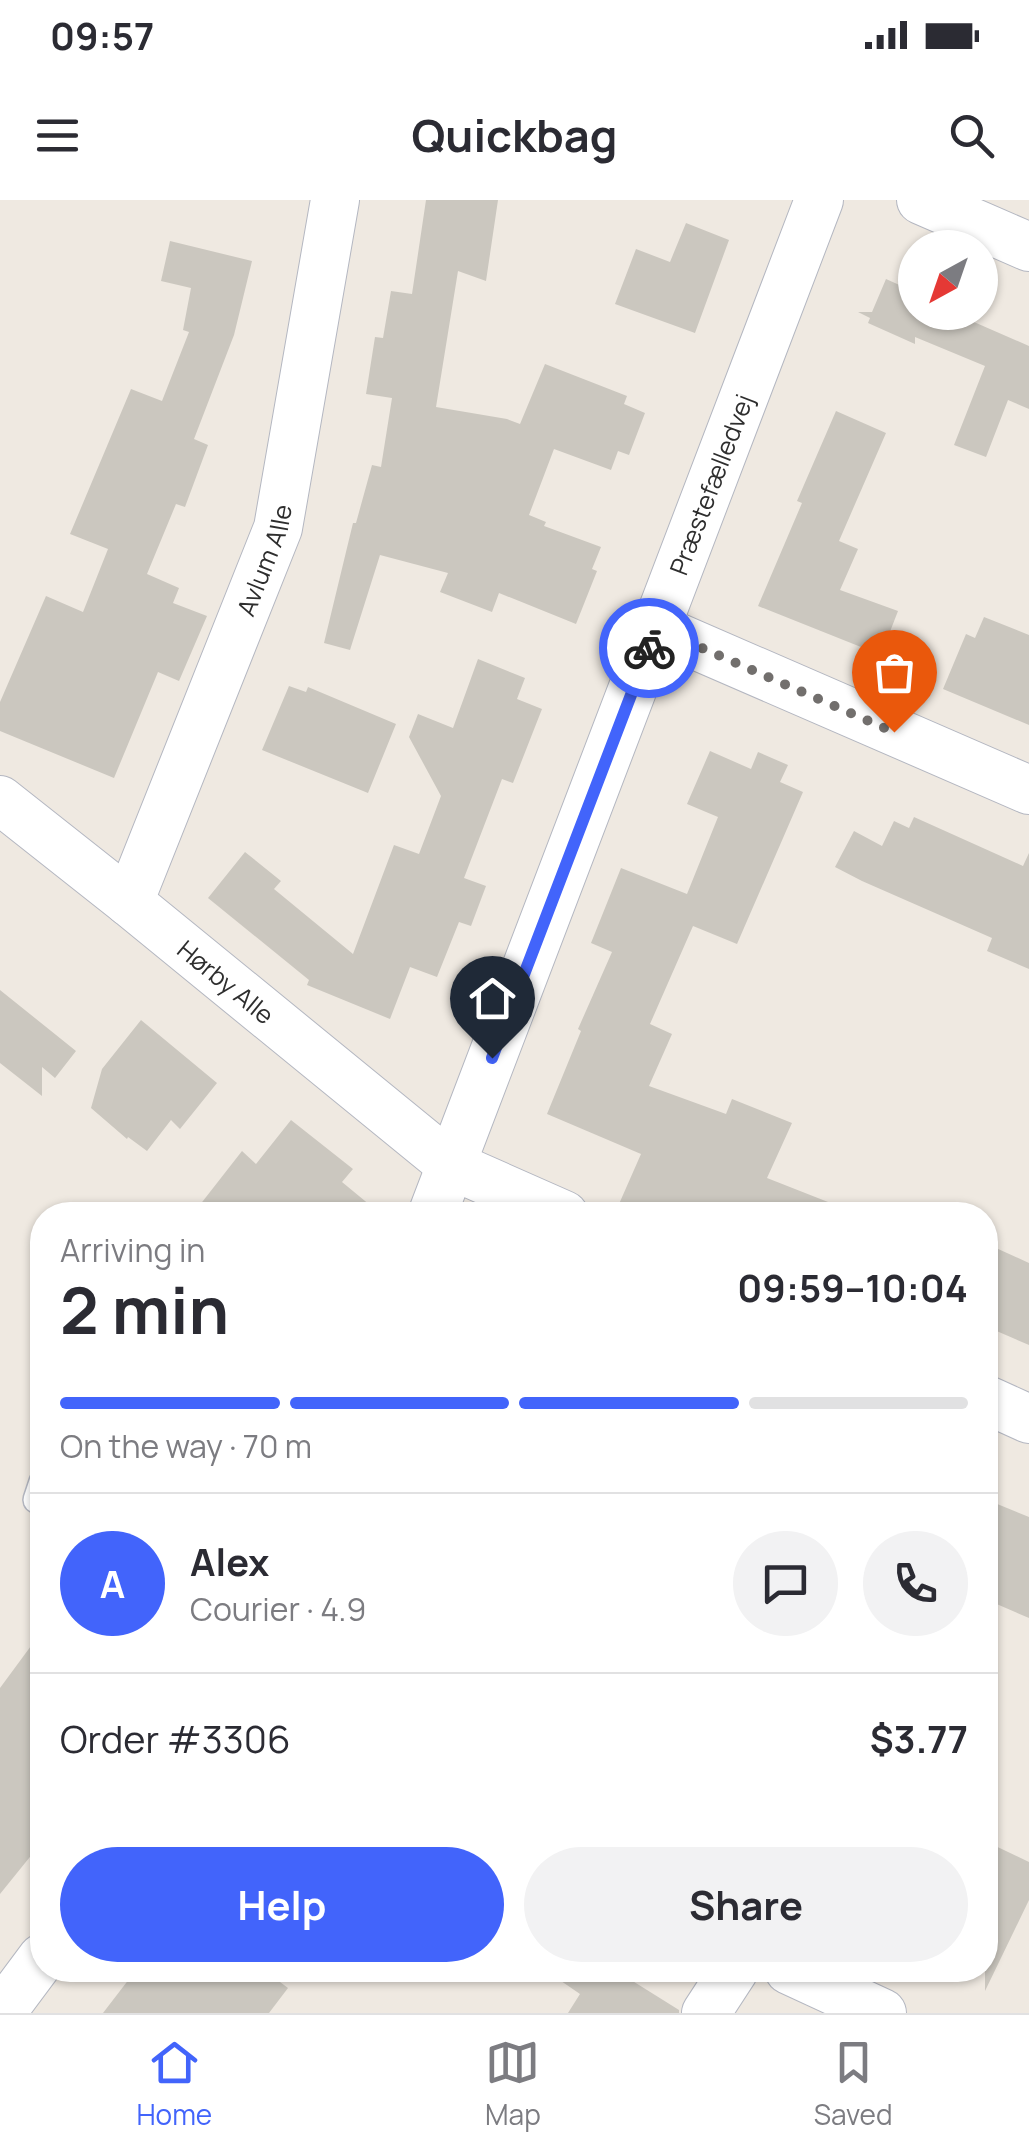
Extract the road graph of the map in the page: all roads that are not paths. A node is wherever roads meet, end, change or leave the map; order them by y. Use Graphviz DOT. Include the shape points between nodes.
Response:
graph roads {
  1 [pos="335,200"];
  2 [pos="820,200"];
  3 [pos="921,200"];
  4 [pos="1029,247"];
  5 [pos="656,628"];
  6 [pos="1029,790"];
  7 [pos="0,800"];
  8 [pos="129,902"];
  9 [pos="452,1166"];
  10 [pos="437,1202"];
  11 [pos="534,1202"];
  12 [pos="998,1405"];
  13 [pos="1029,1418"];
  14 [pos="30,1974"];
  15 [pos="726,1982"];
  16 [pos="815,1982"];
  17 [pos="0,2013"];
  18 [pos="706,2013"];
  19 [pos="882,2013"];
  1 -- 8 [label="street, Avlum Alle" via="278,528"];
  2 -- 5 [label="street, Præstefælledvej"];
  3 -- 4 [label="street"];
  5 -- 6 [label="street"];
  5 -- 9 [label="street, Præstefælledvej"];
  7 -- 8 [label="street, Hørby Alle"];
  8 -- 9 [label="street, Hørby Alle"];
  9 -- 10 [label="street, Præstefælledvej"];
  9 -- 11 [label="street, Hørby Alle"];
  12 -- 13 [label="street"];
  14 -- 17 [label="street"];
  15 -- 18 [label="street"];
  16 -- 19 [label="street"];
}
